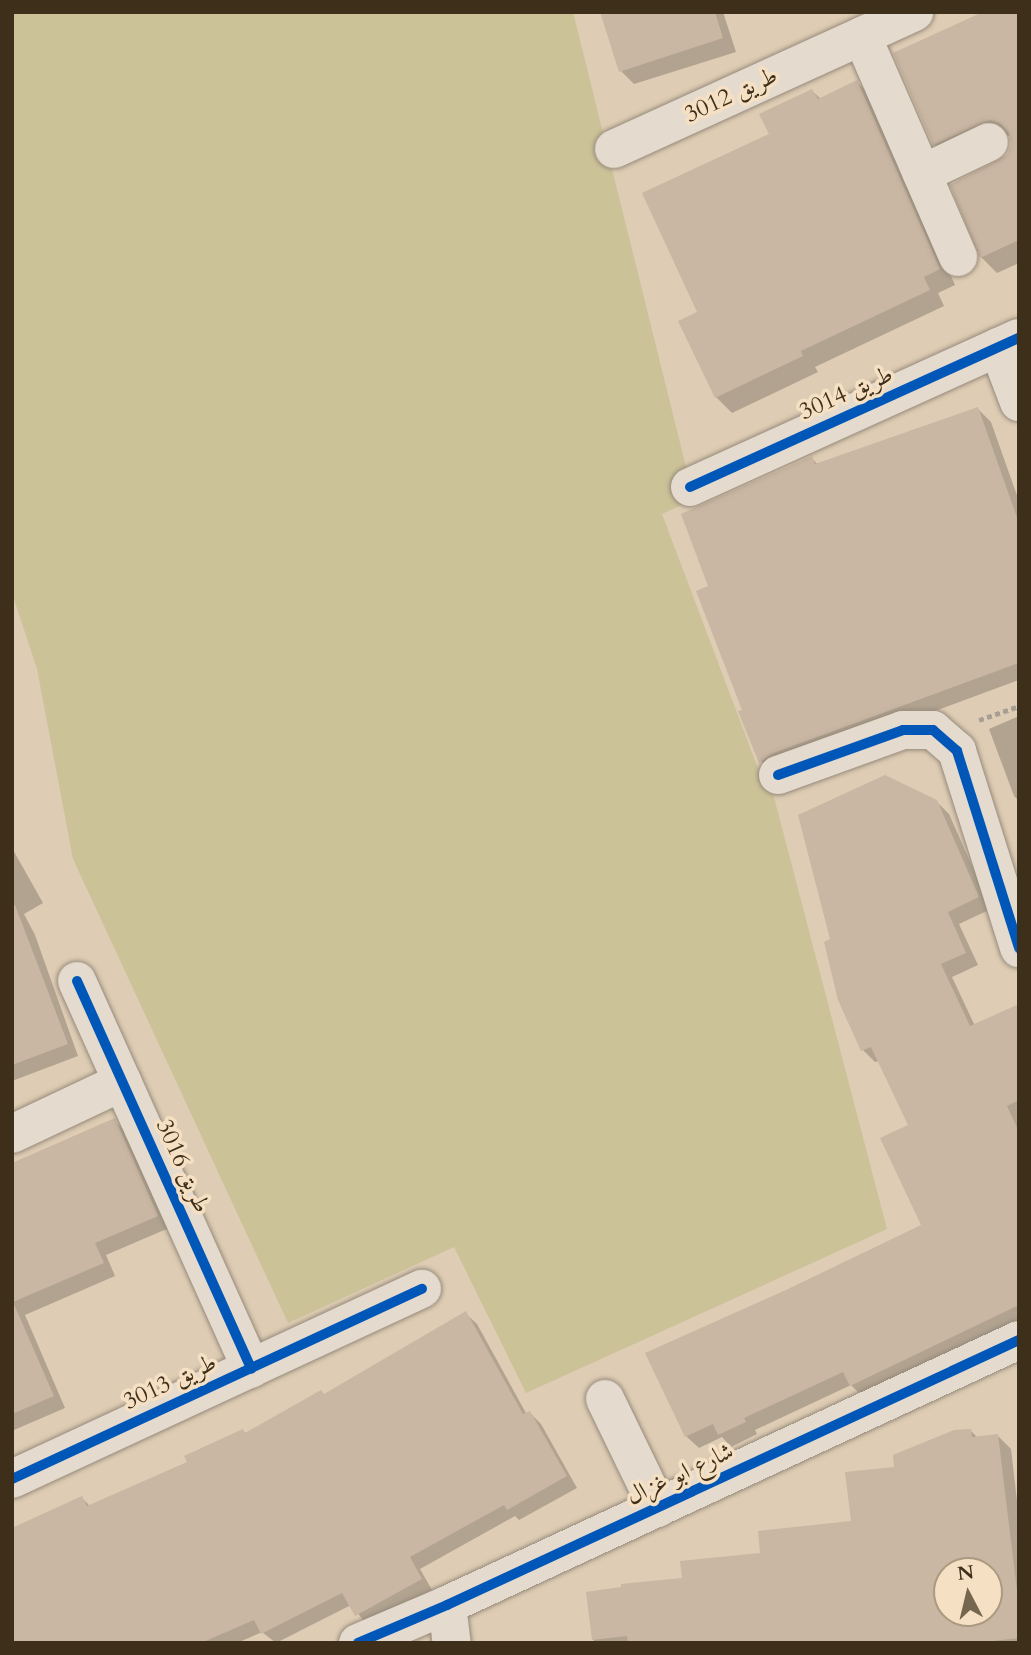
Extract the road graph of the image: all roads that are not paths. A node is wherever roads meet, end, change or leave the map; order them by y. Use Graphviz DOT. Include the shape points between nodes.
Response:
graph roads {
  1 [pos="914,12"];
  2 [pos="850,30"];
  3 [pos="989,142"];
  4 [pos="614,149"];
  5 [pos="922,174"];
  6 [pos="958,257"];
  7 [pos="1009,343"];
  8 [pos="1019,402"];
  9 [pos="690,487"];
  10 [pos="778,775"];
  11 [pos="1019,948"];
  12 [pos="77,981"];
  13 [pos="122,1082"];
  14 [pos="12,1134"];
  15 [pos="422,1289"];
  16 [pos="1019,1340"];
  17 [pos="251,1368"];
  18 [pos="605,1399"];
  19 [pos="12,1479"];
  20 [pos="657,1508"];
  21 [pos="447,1605"];
  22 [pos="358,1643"];
  23 [pos="452,1643"];
  1 -- 2 [label="street, طريق 3012"];
  2 -- 4 [label="street, طريق 3012"];
  2 -- 5 [label="street"];
  3 -- 5 [label="street"];
  5 -- 6 [label="street"];
  7 -- 8 [label="street"];
  7 -- 9 [label="street, طريق 3014"];
  10 -- 11 [label="street" via="903,730 933,730 957,751"];
  12 -- 13 [label="street, طريق 3016"];
  13 -- 14 [label="street"];
  13 -- 17 [label="street, طريق 3016"];
  15 -- 17 [label="street, طريق 3013"];
  16 -- 20 [label="street, شارع ابو غزال"];
  17 -- 19 [label="street, طريق 3013"];
  18 -- 20 [label="street"];
  20 -- 21 [label="street, شارع ابو غزال"];
  21 -- 22 [label="street, شارع ابو غزال"];
  21 -- 23 [label="street"];
}
